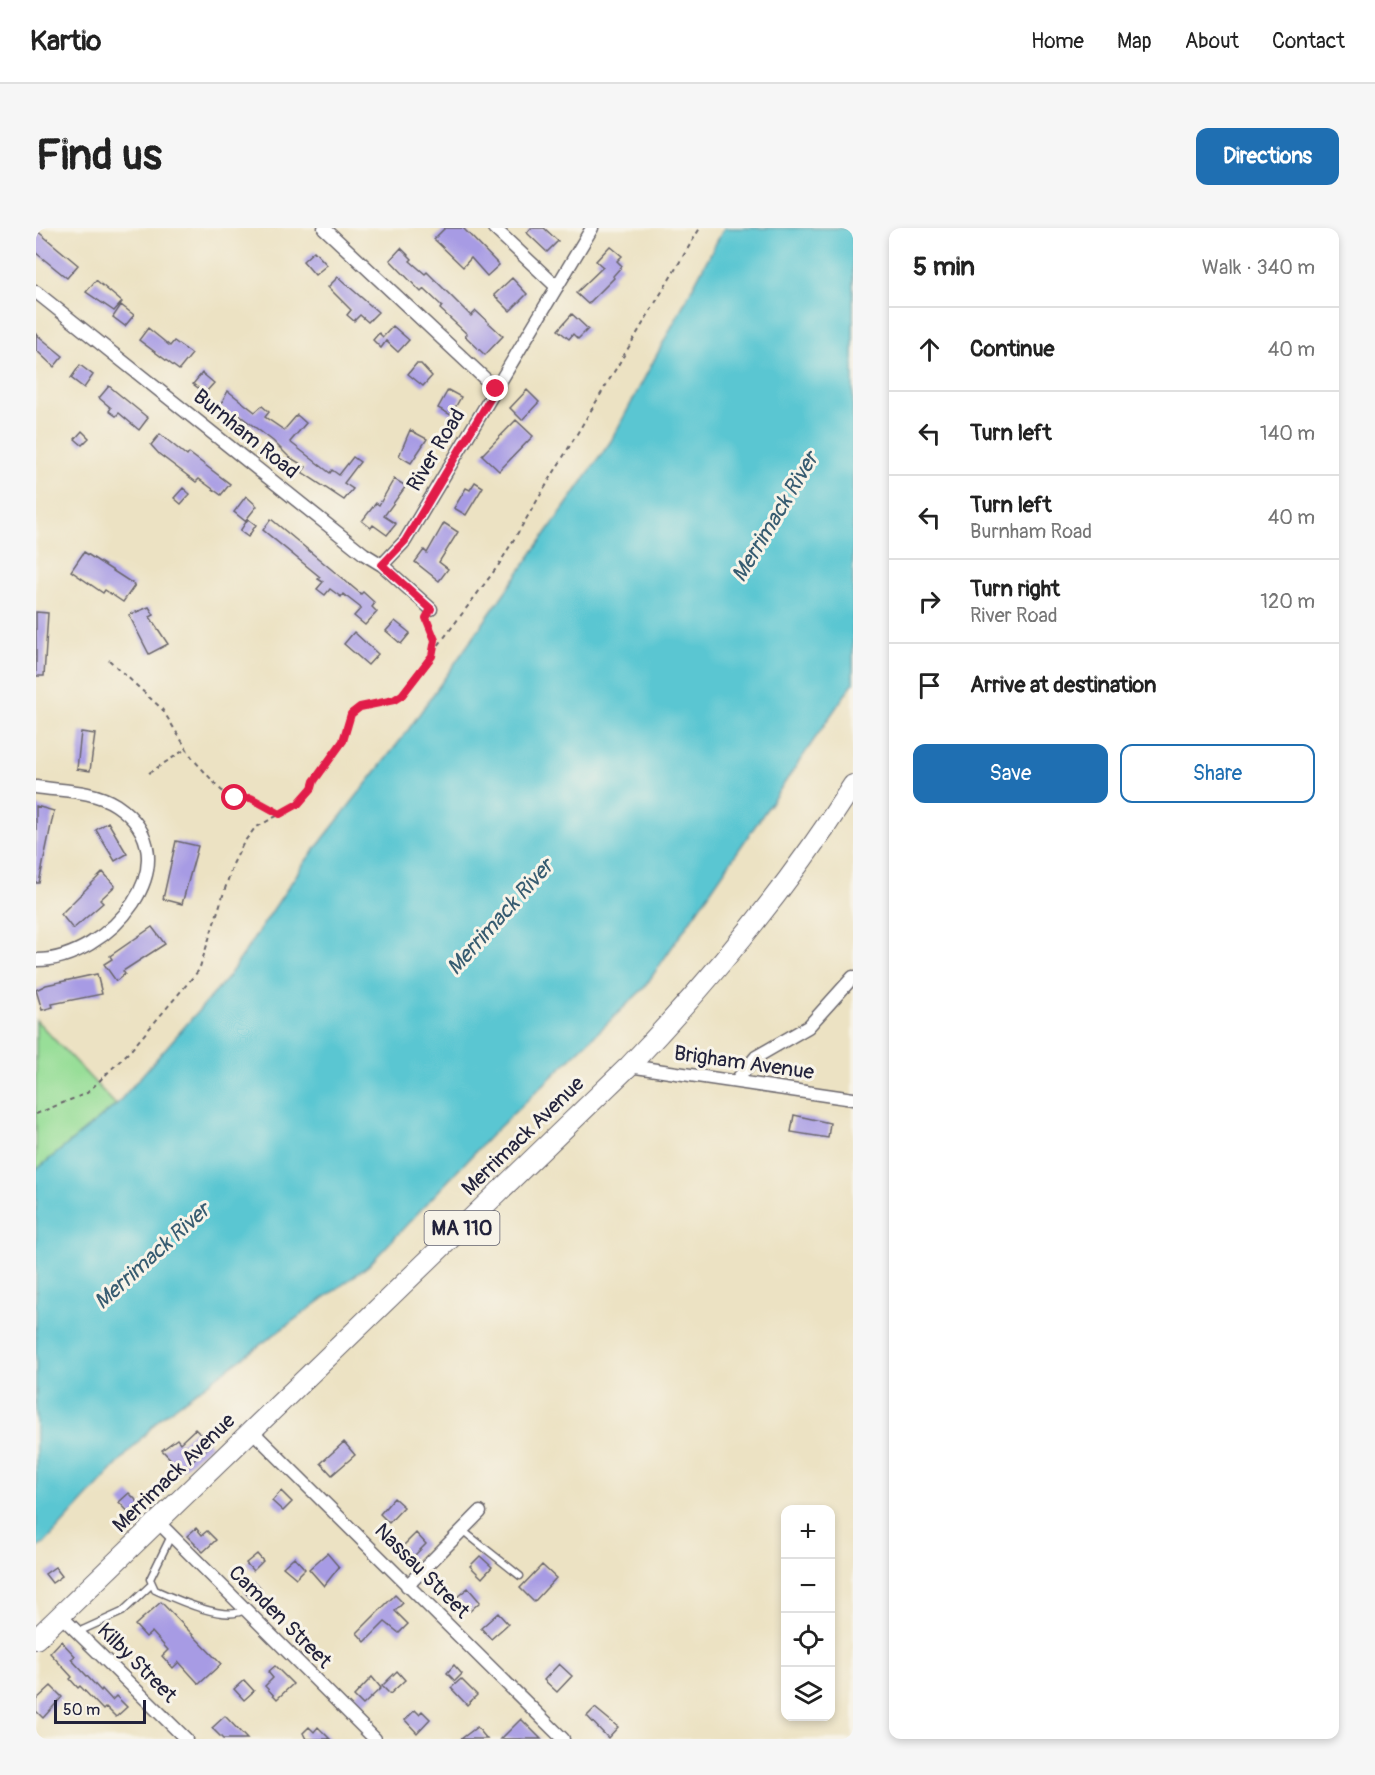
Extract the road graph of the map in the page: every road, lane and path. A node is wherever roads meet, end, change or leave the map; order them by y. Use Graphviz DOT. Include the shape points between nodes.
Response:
graph roads {
  1 [pos="324,228"];
  2 [pos="494,228"];
  3 [pos="592,228"];
  4 [pos="700,228"];
  5 [pos="557,287"];
  6 [pos="36,292"];
  7 [pos="496,389"];
  8 [pos="382,565"];
  9 [pos="431,609"];
  10 [pos="432,656"];
  11 [pos="109,660"];
  12 [pos="186,749"];
  13 [pos="149,773"];
  14 [pos="853,785"];
  15 [pos="36,787"];
  16 [pos="280,814"];
  17 [pos="36,960"];
  18 [pos="853,976"];
  19 [pos="629,1066"];
  20 [pos="736,1081"];
  21 [pos="853,1099"];
  22 [pos="36,1114"];
  23 [pos="252,1431"];
  24 [pos="480,1512"];
  25 [pos="164,1528"];
  26 [pos="462,1530"];
  27 [pos="520,1576"];
  28 [pos="152,1584"];
  29 [pos="407,1586"];
  30 [pos="245,1609"];
  31 [pos="60,1616"];
  32 [pos="77,1632"];
  33 [pos="36,1640"];
  34 [pos="186,1739"];
  35 [pos="375,1739"];
  36 [pos="563,1739"];
  1 -- 7 [label="street"];
  2 -- 5 [label="street"];
  3 -- 5 [label="street, River Road"];
  4 -- 10 [label="path" via="498,566"];
  5 -- 7 [label="street, River Road"];
  6 -- 8 [label="street, Burnham Road"];
  7 -- 8 [label="street, River Road" via="405,541"];
  8 -- 9 [label="street, Burnham Road"];
  9 -- 10 [label="path" via="426,618 435,640"];
  10 -- 16 [label="path" via="402,695 360,707 351,714 343,741 312,788 298,804"];
  11 -- 12 [label="path" via="162,709"];
  12 -- 13 [label="path"];
  12 -- 16 [label="path" via="226,795 251,798"];
  14 -- 19 [label="main road, Merrimack Avenue / MA 110" via="806,856 733,951"];
  15 -- 17 [label="street" via="93,795 115,805 138,829 148,866 136,900 104,933 75,952"];
  16 -- 22 [label="path" via="255,828 243,842 199,970 131,1050 87,1093"];
  18 -- 20 [label="street" via="808,1027 756,1057"];
  19 -- 20 [label="street, Brigham Avenue"];
  19 -- 23 [label="main road, Merrimack Avenue / MA 110"];
  20 -- 21 [label="street, Brigham Avenue"];
  23 -- 25 [label="main road, Merrimack Avenue / MA 110"];
  23 -- 29 [label="street, Nassau Street"];
  24 -- 26 [label="street"];
  25 -- 28 [label="lane" via="150,1579"];
  25 -- 30 [label="street, Camden Street"];
  25 -- 31 [label="main road, Merrimack Avenue / MA 110"];
  26 -- 27 [label="lane"];
  26 -- 29 [label="street"];
  28 -- 30 [label="lane" via="161,1593 210,1611 234,1614"];
  28 -- 32 [label="lane" via="122,1612"];
  29 -- 36 [label="street, Nassau Street"];
  30 -- 35 [label="street, Camden Street"];
  31 -- 32 [label="street, Kilby Street"];
  31 -- 33 [label="main road, Merrimack Avenue / MA 110"];
  32 -- 34 [label="street, Kilby Street"];
}
